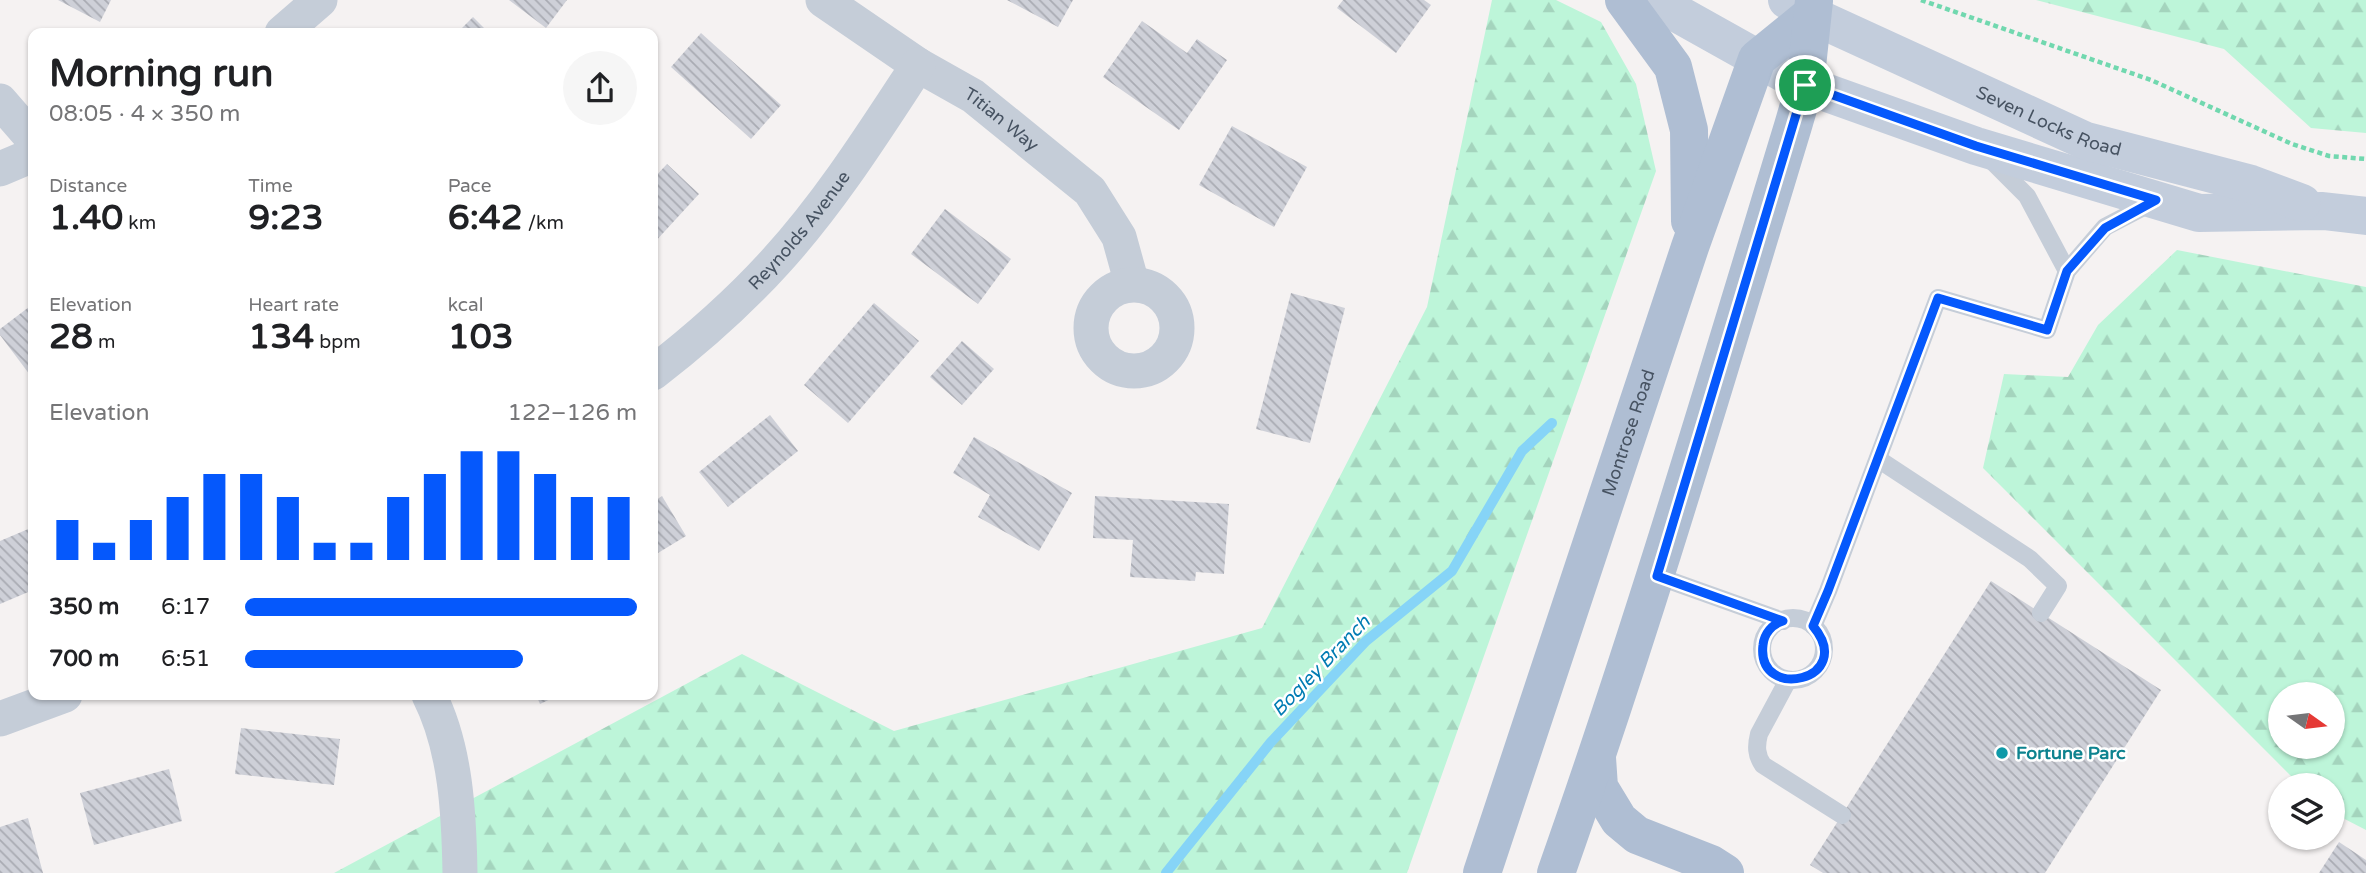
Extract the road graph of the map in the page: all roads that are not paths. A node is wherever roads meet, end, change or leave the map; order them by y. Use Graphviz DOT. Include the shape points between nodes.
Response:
graph roads {
  1 [pos="320,0"];
  2 [pos="823,0"];
  3 [pos="1624,0"];
  4 [pos="1653,0"];
  5 [pos="1804,5"];
  6 [pos="288,28"];
  7 [pos="1757,58"];
  8 [pos="918,65"];
  9 [pos="1805,85"];
  10 [pos="0,101"];
  11 [pos="28,133"];
  12 [pos="1976,146"];
  13 [pos="28,157"];
  14 [pos="0,169"];
  15 [pos="2156,200"];
  16 [pos="2323,211"];
  17 [pos="2366,216"];
  18 [pos="1690,247"];
  19 [pos="2067,271"];
  20 [pos="1132,284"];
  21 [pos="658,369"];
  22 [pos="1878,459"];
  23 [pos="1657,576"];
  24 [pos="2041,613"];
  25 [pos="1783,621"];
  26 [pos="1813,626"];
  27 [pos="1788,680"];
  28 [pos="51,700"];
  29 [pos="431,700"];
  30 [pos="0,719"];
  31 [pos="1597,758"];
  32 [pos="1842,815"];
  33 [pos="460,873"];
  34 [pos="1482,873"];
  35 [pos="1556,873"];
  36 [pos="1726,873"];
  1 -- 6 [label="street"];
  2 -- 8 [label="street, Titian Way"];
  3 -- 18 [label="main road" via="1673,67 1689,130"];
  4 -- 7 [label="main road, Seven Locks Road"];
  5 -- 7 [label="main road"];
  5 -- 9 [label="main road"];
  5 -- 16 [label="main road, Seven Locks Road" via="2086,141 2251,184"];
  7 -- 9 [label="main road, Seven Locks Road"];
  7 -- 18 [label="main road, Montrose Road"];
  8 -- 20 [label="street, Titian Way" via="973,96 1090,191 1119,237"];
  8 -- 21 [label="street, Reynolds Avenue" via="861,151 777,261"];
  9 -- 12 [label="main road, Seven Locks Road"];
  9 -- 23 [label="main road"];
  10 -- 11 [label="street"];
  12 -- 15 [label="main road, Seven Locks Road"];
  12 -- 19 [label="lane" via="2027,196"];
  13 -- 14 [label="street"];
  15 -- 16 [label="main road, Seven Locks Road" via="2199,213"];
  15 -- 19 [label="lane" via="2105,228"];
  16 -- 17 [label="main road, Seven Locks Road"];
  18 -- 34 [label="main road, Montrose Road"];
  19 -- 22 [label="lane" via="2047,330 1938,298"];
  22 -- 24 [label="lane" via="2030,559 2058,586"];
  22 -- 26 [label="lane"];
  23 -- 25 [label="lane"];
  23 -- 31 [label="main road"];
  25 -- 26 [label="lane" via="1798,619"];
  25 -- 27 [label="lane" via="1770,629 1762,648 1768,667"];
  26 -- 27 [label="lane" via="1821,636 1824,656 1813,674"];
  27 -- 32 [label="lane" via="1759,734 1759,759"];
  28 -- 30 [label="street"];
  29 -- 33 [label="street" via="445,739 456,794"];
  31 -- 35 [label="main road"];
  31 -- 36 [label="main road" via="1599,787 1619,820 1637,835"];
}
